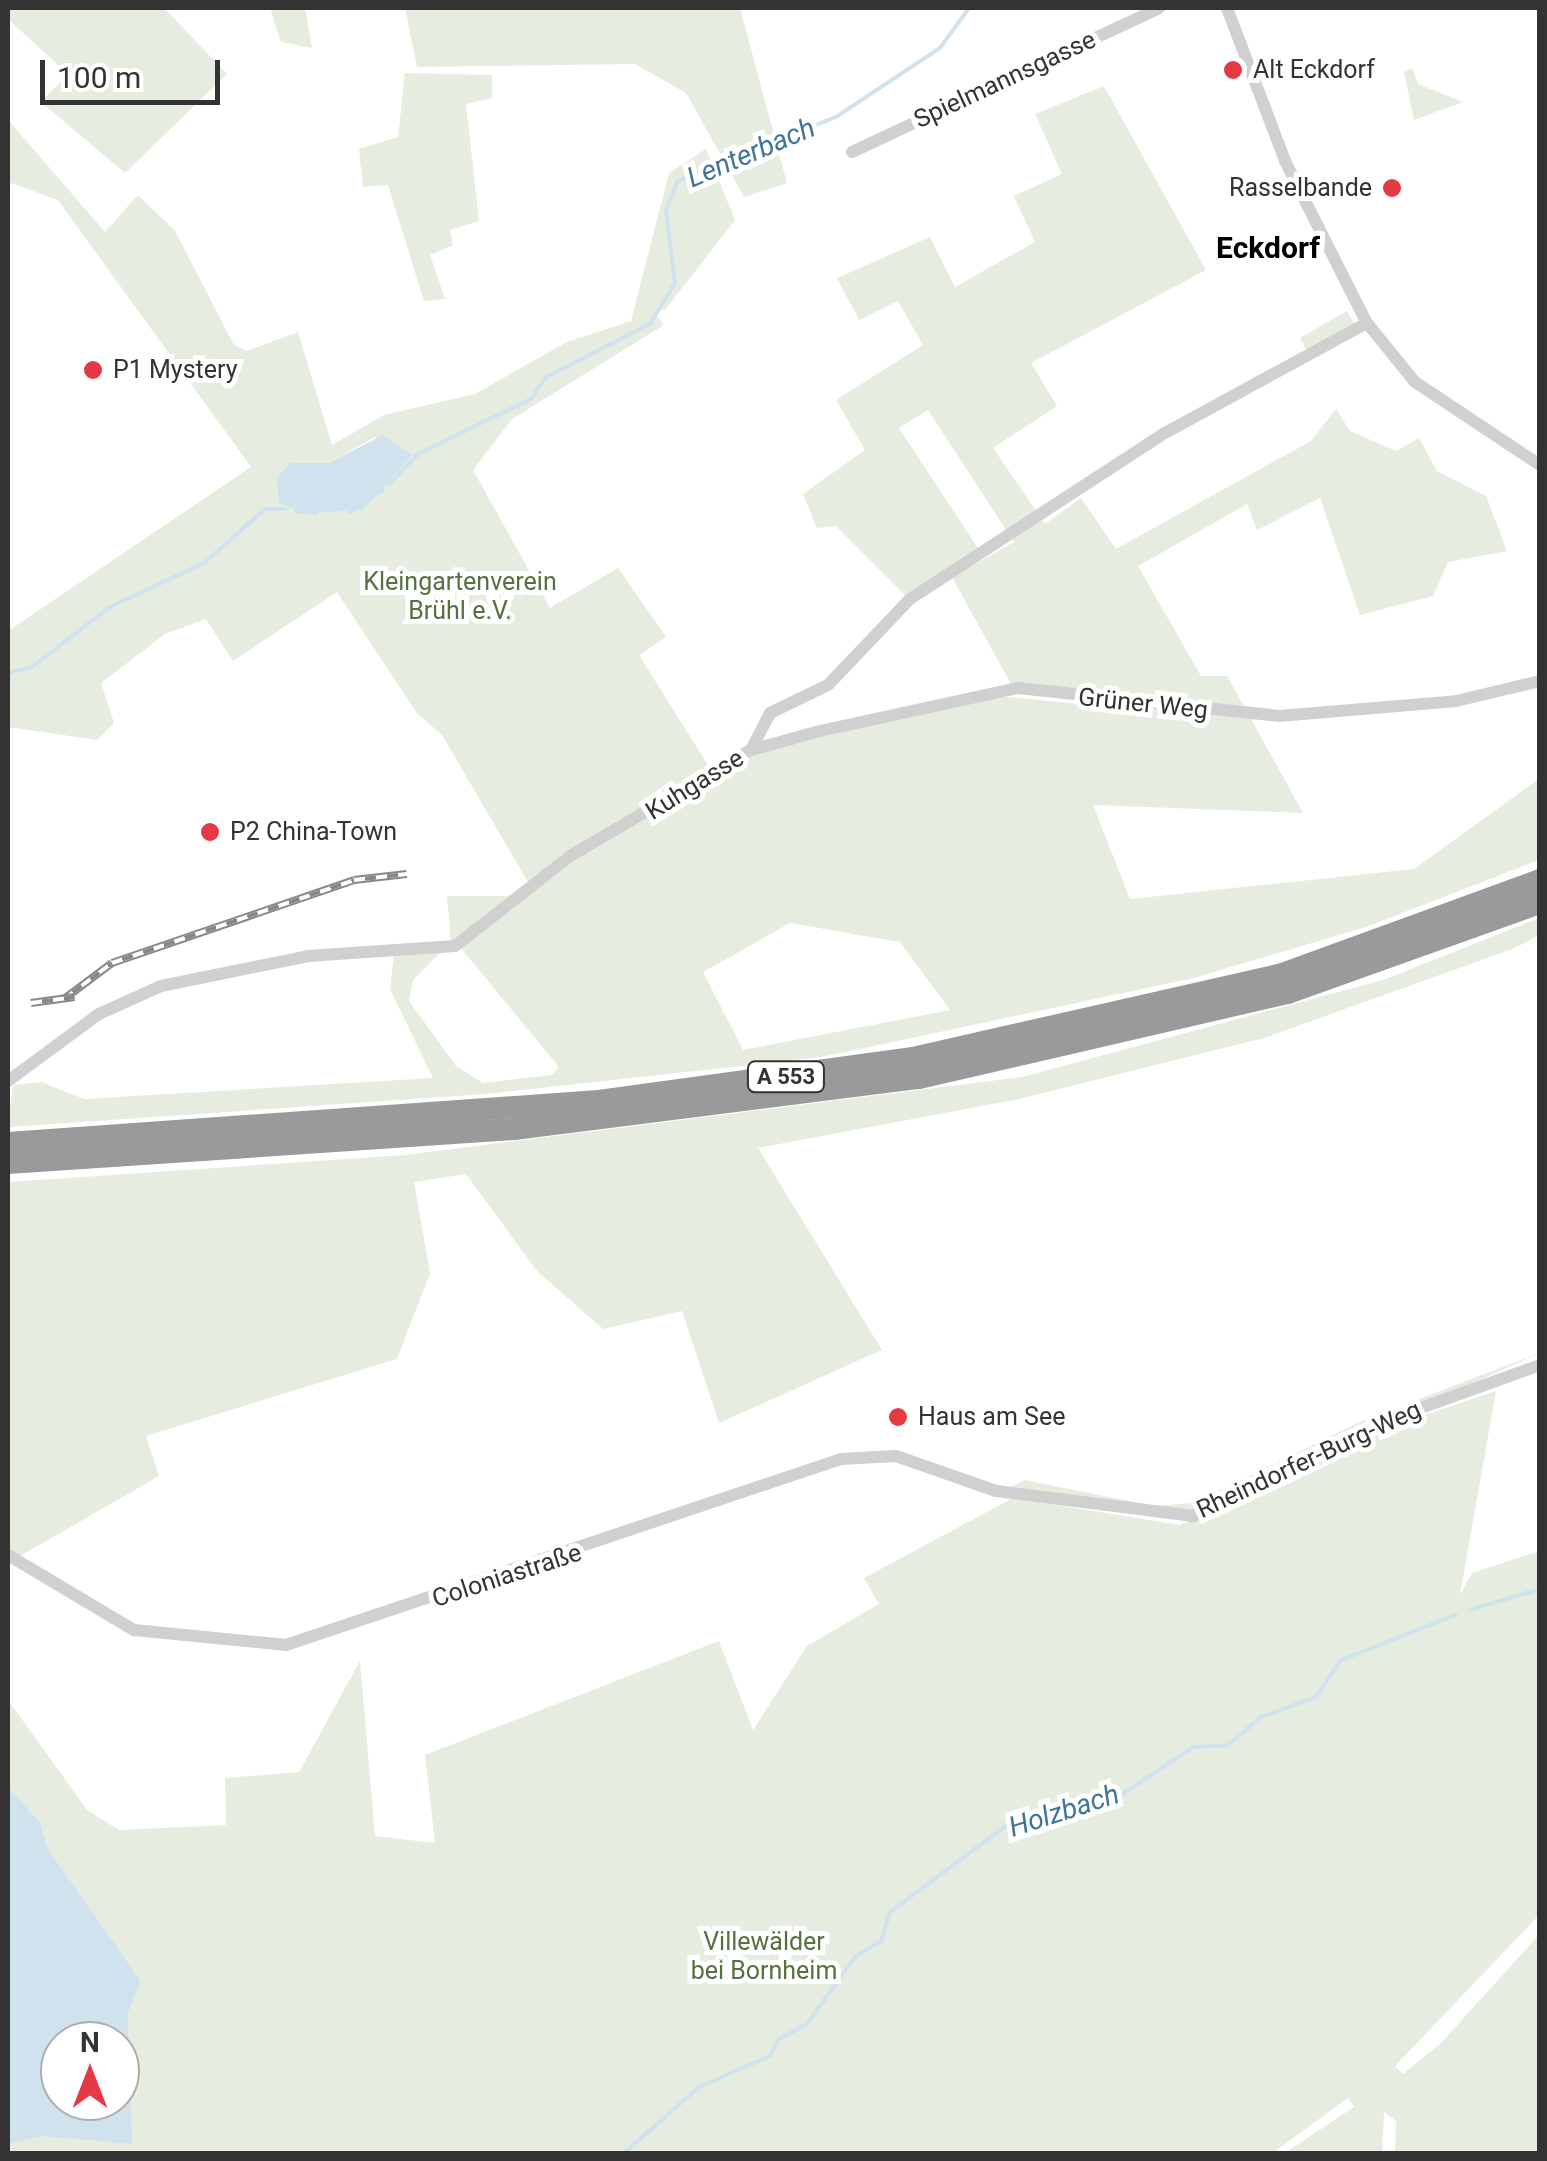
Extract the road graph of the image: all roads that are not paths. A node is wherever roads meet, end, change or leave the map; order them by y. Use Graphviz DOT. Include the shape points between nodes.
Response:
graph roads {
  1 [pos="1159,8"];
  2 [pos="1226,8"];
  3 [pos="852,152"];
  4 [pos="1366,323"];
  5 [pos="1540,465"];
  6 [pos="1540,681"];
  7 [pos="751,750"];
  8 [pos="1540,880"];
  9 [pos="1540,903"];
  10 [pos="9,1080"];
  11 [pos="8,1142"];
  12 [pos="8,1163"];
  13 [pos="1540,1364"];
  14 [pos="1013,1493"];
  15 [pos="8,1556"];
  1 -- 3 [label="street, Spielmannsgasse"];
  2 -- 4 [label="street" via="1285,162"];
  4 -- 5 [label="street" via="1415,382"];
  4 -- 7 [label="street, Kuhgasse" via="1165,433 910,599 828,685 770,712"];
  6 -- 7 [label="street, Grüner Weg" via="1456,701 1279,716 1018,688"];
  7 -- 10 [label="street, Kuhgasse" via="656,812 570,856 456,946 308,956 161,986 99,1014"];
  8 -- 11 [label="highway, A 553" via="1282,974 914,1058 582,1102"];
  9 -- 12 [label="highway, A 553" via="1253,1003 919,1078 531,1128"];
  13 -- 14 [label="street, Rheindorfer-Burg-Weg" via="1392,1418 1193,1516"];
  14 -- 15 [label="street, Coloniastraße" via="896,1456 841,1459 286,1645 134,1630"];
}
